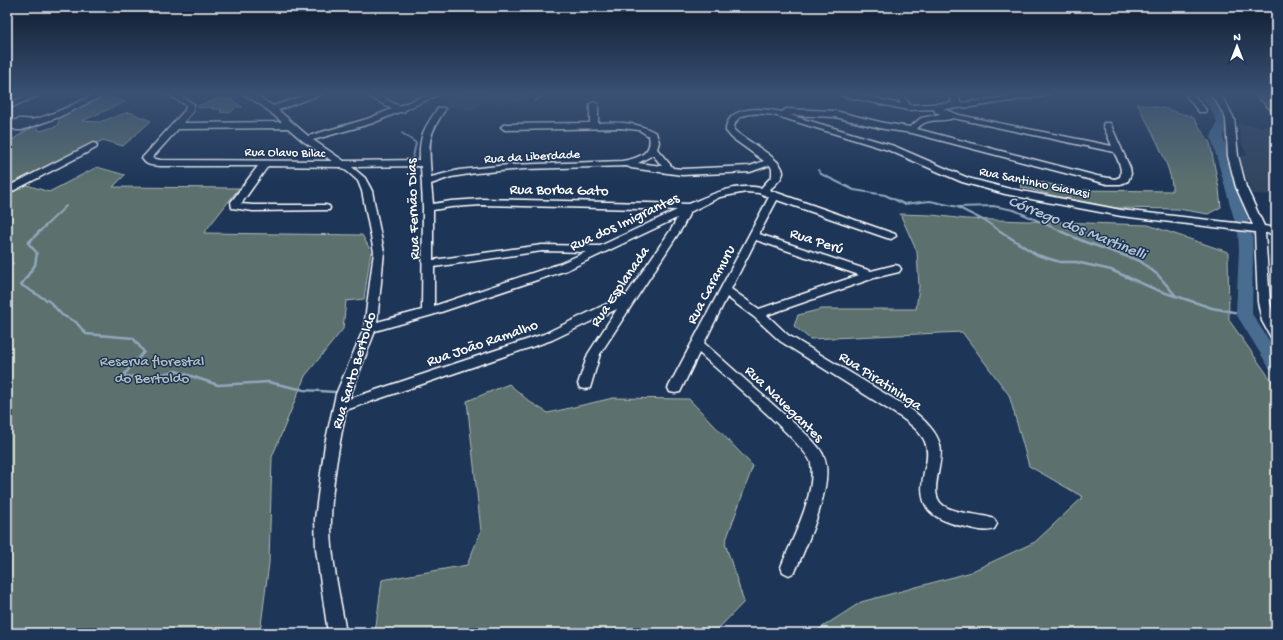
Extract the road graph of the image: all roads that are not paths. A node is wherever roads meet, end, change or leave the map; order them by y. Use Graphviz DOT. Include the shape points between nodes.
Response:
graph roads {
  1 [pos="360,124"];
  2 [pos="432,124"];
  3 [pos="594,124"];
  4 [pos="731,124"];
  5 [pos="812,124"];
  6 [pos="877,124"];
  7 [pos="913,124"];
  8 [pos="919,124"];
  9 [pos="991,124"];
  10 [pos="1230,124"];
  11 [pos="289,125"];
  12 [pos="1107,125"];
  13 [pos="177,126"];
  14 [pos="505,127"];
  15 [pos="914,127"];
  16 [pos="306,139"];
  17 [pos="93,146"];
  18 [pos="653,150"];
  19 [pos="1118,150"];
  20 [pos="770,160"];
  21 [pos="265,164"];
  22 [pos="341,164"];
  23 [pos="622,164"];
  24 [pos="426,165"];
  25 [pos="670,170"];
  26 [pos="740,170"];
  27 [pos="443,175"];
  28 [pos="427,182"];
  29 [pos="746,189"];
  30 [pos="7,191"];
  31 [pos="769,193"];
  32 [pos="325,208"];
  33 [pos="428,208"];
  34 [pos="688,208"];
  35 [pos="1256,229"];
  36 [pos="1276,231"];
  37 [pos="754,236"];
  38 [pos="891,236"];
  39 [pos="554,247"];
  40 [pos="604,249"];
  41 [pos="429,264"];
  42 [pos="563,267"];
  43 [pos="895,269"];
  44 [pos="871,275"];
  45 [pos="726,291"];
  46 [pos="630,297"];
  47 [pos="428,312"];
  48 [pos="758,314"];
  49 [pos="370,328"];
  50 [pos="1276,336"];
  51 [pos="697,344"];
  52 [pos="585,384"];
  53 [pos="676,388"];
  54 [pos="340,407"];
  55 [pos="989,524"];
  56 [pos="790,567"];
  57 [pos="337,633"];
  1 -- 16 [label="street"];
  2 -- 24 [label="street, Rua Fernão Dias" via="424,144"];
  3 -- 14 [label="street, Rua da Liberdade"];
  3 -- 18 [label="street, Rua da Liberdade" via="632,126 647,130 655,139"];
  4 -- 20 [label="street, Rua Santinho Gianasi" via="730,131 735,136"];
  5 -- 35 [label="street, Rua Santinho Gianasi" via="891,148 986,187 1121,213"];
  6 -- 15 [label="street"];
  7 -- 15 [label="street"];
  8 -- 15 [label="street"];
  9 -- 19 [label="street"];
  10 -- 35 [label="street" via="1233,156 1241,187 1255,216"];
  11 -- 13 [label="street"];
  11 -- 16 [label="street, Rua Santo Bertoldo"];
  12 -- 19 [label="street"];
  13 -- 21 [label="street, Rua Olavo Bilac" via="146,158 149,162"];
  15 -- 19 [label="street" via="1110,183 1122,182 1127,176"];
  16 -- 22 [label="street, Rua Santo Bertoldo"];
  17 -- 30 [label="street"];
  18 -- 23 [label="street, Rua da Liberdade" via="641,160"];
  18 -- 25 [label="street"];
  20 -- 26 [label="street, Rua da Liberdade" via="761,166"];
  20 -- 31 [label="street" via="778,172"];
  21 -- 22 [label="street, Rua Olavo Bilac"];
  21 -- 32 [label="street" via="236,202 236,206"];
  22 -- 24 [label="street, Rua Olavo Bilac"];
  22 -- 49 [label="street, Rua Santo Bertoldo" via="362,180 367,191 376,233 379,252"];
  23 -- 25 [label="street, Rua da Liberdade"];
  23 -- 27 [label="street, Rua da Liberdade" via="537,166"];
  24 -- 27 [label="street"];
  24 -- 28 [label="street, Rua Fernão Dias"];
  25 -- 26 [label="street, Rua da Liberdade"];
  26 -- 29 [label="street" via="749,176 750,181"];
  27 -- 28 [label="street, Rua da Liberdade"];
  28 -- 33 [label="street, Rua Fernão Dias"];
  29 -- 31 [label="street, Rua dos Imigrantes"];
  29 -- 34 [label="street, Rua dos Imigrantes" via="717,195"];
  31 -- 37 [label="street, Rua Caramuru"];
  31 -- 38 [label="street, Rua dos Imigrantes"];
  33 -- 34 [label="street, Rua Borba Gato" via="482,202"];
  33 -- 41 [label="street, Rua Fernão Dias"];
  34 -- 40 [label="street, Rua dos Imigrantes"];
  34 -- 46 [label="street, Rua Esplanada"];
  35 -- 36 [label="street, Rua Santinho Gianasi"];
  35 -- 50 [label="street" via="1264,302 1268,321"];
  37 -- 44 [label="street, Rua Perú"];
  37 -- 45 [label="street, Rua Caramuru"];
  39 -- 40 [label="street"];
  39 -- 41 [label="street"];
  39 -- 42 [label="street" via="564,252 567,257"];
  40 -- 42 [label="street, Rua dos Imigrantes"];
  41 -- 47 [label="street, Rua Fernão Dias"];
  42 -- 47 [label="street, Rua dos Imigrantes"];
  43 -- 44 [label="street"];
  44 -- 48 [label="street"];
  45 -- 48 [label="street, Rua Piratininga"];
  45 -- 51 [label="street, Rua Caramuru"];
  46 -- 52 [label="street, Rua Esplanada" via="594,354"];
  46 -- 54 [label="street, Rua João Ramalho" via="548,337"];
  47 -- 49 [label="street, Rua dos Imigrantes"];
  48 -- 55 [label="street, Rua Piratininga" via="784,338 916,422 933,444 936,457 928,495 932,504 948,515"];
  49 -- 54 [label="street, Rua Santo Bertoldo"];
  51 -- 53 [label="street, Rua Caramuru"];
  51 -- 56 [label="street, Rua Navegantes" via="800,437 812,449 818,460 820,472 814,498"];
  54 -- 57 [label="street, Rua Santo Bertoldo" via="332,444 323,519 324,549"];
}
